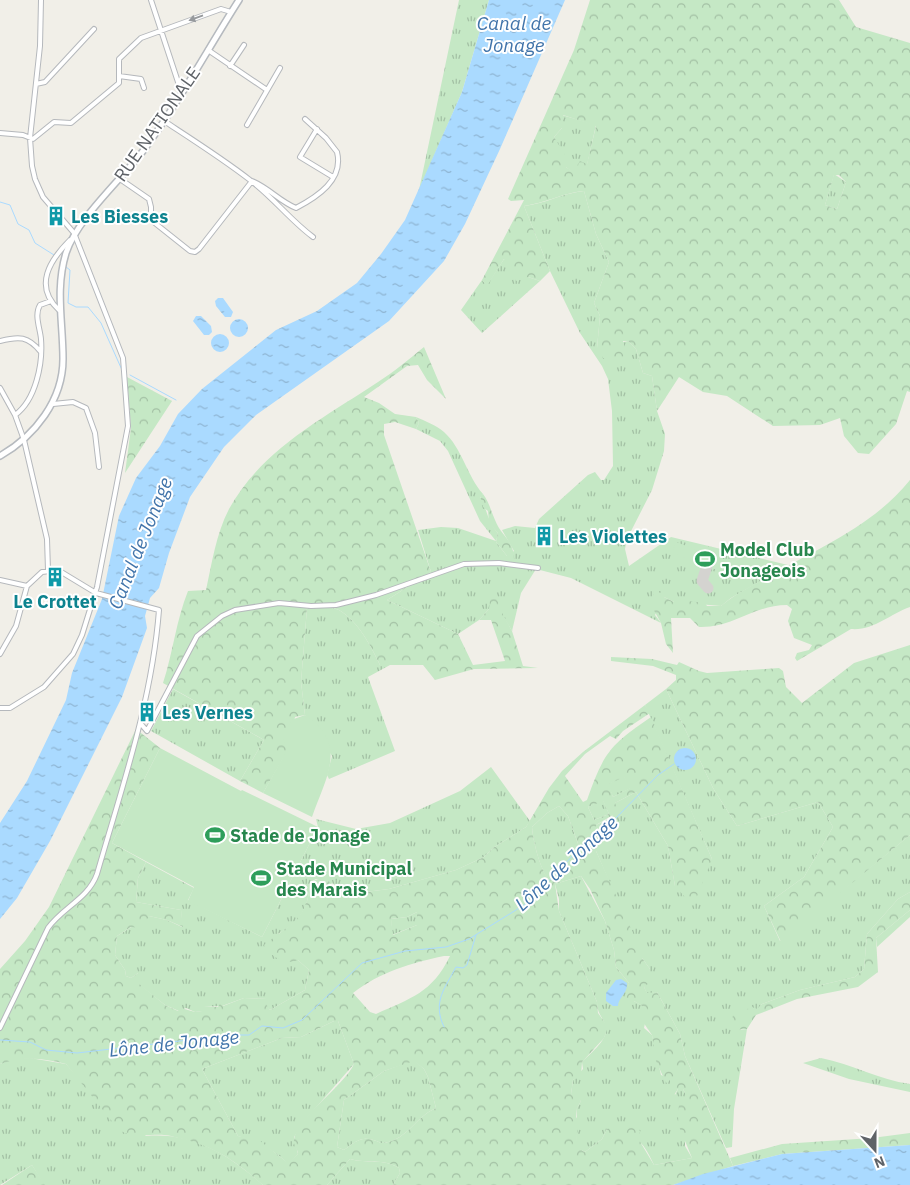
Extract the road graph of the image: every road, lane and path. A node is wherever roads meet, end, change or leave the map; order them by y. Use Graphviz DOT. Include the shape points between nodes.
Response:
graph roads {
  1 [pos="41,0"];
  2 [pos="151,0"];
  3 [pos="239,0"];
  4 [pos="232,12"];
  5 [pos="94,29"];
  6 [pos="161,31"];
  7 [pos="244,45"];
  8 [pos="208,50"];
  9 [pos="230,66"];
  10 [pos="280,68"];
  11 [pos="119,76"];
  12 [pos="36,84"];
  13 [pos="144,88"];
  14 [pos="184,88"];
  15 [pos="267,90"];
  16 [pos="305,119"];
  17 [pos="164,120"];
  18 [pos="247,125"];
  19 [pos="317,129"];
  20 [pos="0,134"];
  21 [pos="30,138"];
  22 [pos="333,177"];
  23 [pos="120,179"];
  24 [pos="252,181"];
  25 [pos="73,236"];
  26 [pos="313,237"];
  27 [pos="51,302"];
  28 [pos="60,310"];
  29 [pos="0,341"];
  30 [pos="41,352"];
  31 [pos="0,388"];
  32 [pos="52,404"];
  33 [pos="15,414"];
  34 [pos="24,440"];
  35 [pos="0,456"];
  36 [pos="99,468"];
  37 [pos="538,568"];
  38 [pos="48,570"];
  39 [pos="0,580"];
  40 [pos="27,586"];
  41 [pos="96,593"];
  42 [pos="0,638"];
  43 [pos="7,640"];
  44 [pos="0,654"];
  45 [pos="0,708"];
  46 [pos="141,724"];
  47 [pos="0,1028"];
  1 -- 12 [label="street"];
  2 -- 6 [label="street"];
  3 -- 4 [label="main road, RUE NATIONALE"];
  4 -- 6 [label="street, one-way" via="221,9"];
  4 -- 8 [label="main road, RUE NATIONALE"];
  5 -- 12 [label="street" via="44,82"];
  6 -- 11 [label="street" via="142,38 119,59"];
  6 -- 14 [label="street" via="178,82"];
  7 -- 9 [label="street"];
  8 -- 9 [label="street"];
  8 -- 14 [label="main road, RUE NATIONALE"];
  9 -- 15 [label="street"];
  10 -- 15 [label="street"];
  11 -- 13 [label="street" via="140,79"];
  11 -- 21 [label="street" via="119,83 77,119 54,122 37,138"];
  12 -- 21 [label="street"];
  14 -- 17 [label="main road, RUE NATIONALE"];
  15 -- 18 [label="street"];
  16 -- 19 [label="street"];
  17 -- 23 [label="main road, RUE NATIONALE"];
  17 -- 24 [label="street"];
  19 -- 22 [label="street" via="337,152 338,165"];
  19 -- 22 [label="street" via="300,156"];
  20 -- 21 [label="street"];
  21 -- 25 [label="street" via="32,166 40,190"];
  22 -- 24 [label="street" via="323,192 296,208"];
  23 -- 24 [label="street" via="149,199 150,220 195,252"];
  23 -- 25 [label="main road, RUE NATIONALE"];
  24 -- 26 [label="street"];
  25 -- 27 [label="street, RUE NATIONALE" via="60,249 47,271"];
  25 -- 28 [label="main road, RUE NATIONALE" via="60,281"];
  25 -- 41 [label="street" via="124,358 128,412"];
  27 -- 28 [label="street"];
  27 -- 30 [label="street" via="40,305 37,311"];
  28 -- 32 [label="main road, RUE NATIONALE" via="63,361"];
  29 -- 30 [label="street" via="19,336 28,339"];
  30 -- 33 [label="street" via="36,384 22,410"];
  31 -- 33 [label="street"];
  32 -- 34 [label="main road, RUE NATIONALE"];
  32 -- 36 [label="street" via="73,402 86,408 95,433"];
  33 -- 34 [label="street"];
  34 -- 35 [label="main road, RUE NATIONALE"];
  34 -- 38 [label="street" via="47,539"];
  37 -- 46 [label="street" via="498,563 464,564 376,595 336,605 279,603 235,610 197,636 148,731"];
  38 -- 40 [label="street"];
  38 -- 41 [label="street" via="67,574"];
  39 -- 40 [label="street"];
  40 -- 43 [label="street" via="16,626"];
  41 -- 45 [label="street" via="82,635 59,673 44,687 10,708"];
  41 -- 46 [label="street" via="158,610 156,645"];
  42 -- 43 [label="street"];
  43 -- 44 [label="street"];
  46 -- 47 [label="street" via="95,880 85,895 48,928"];
}
